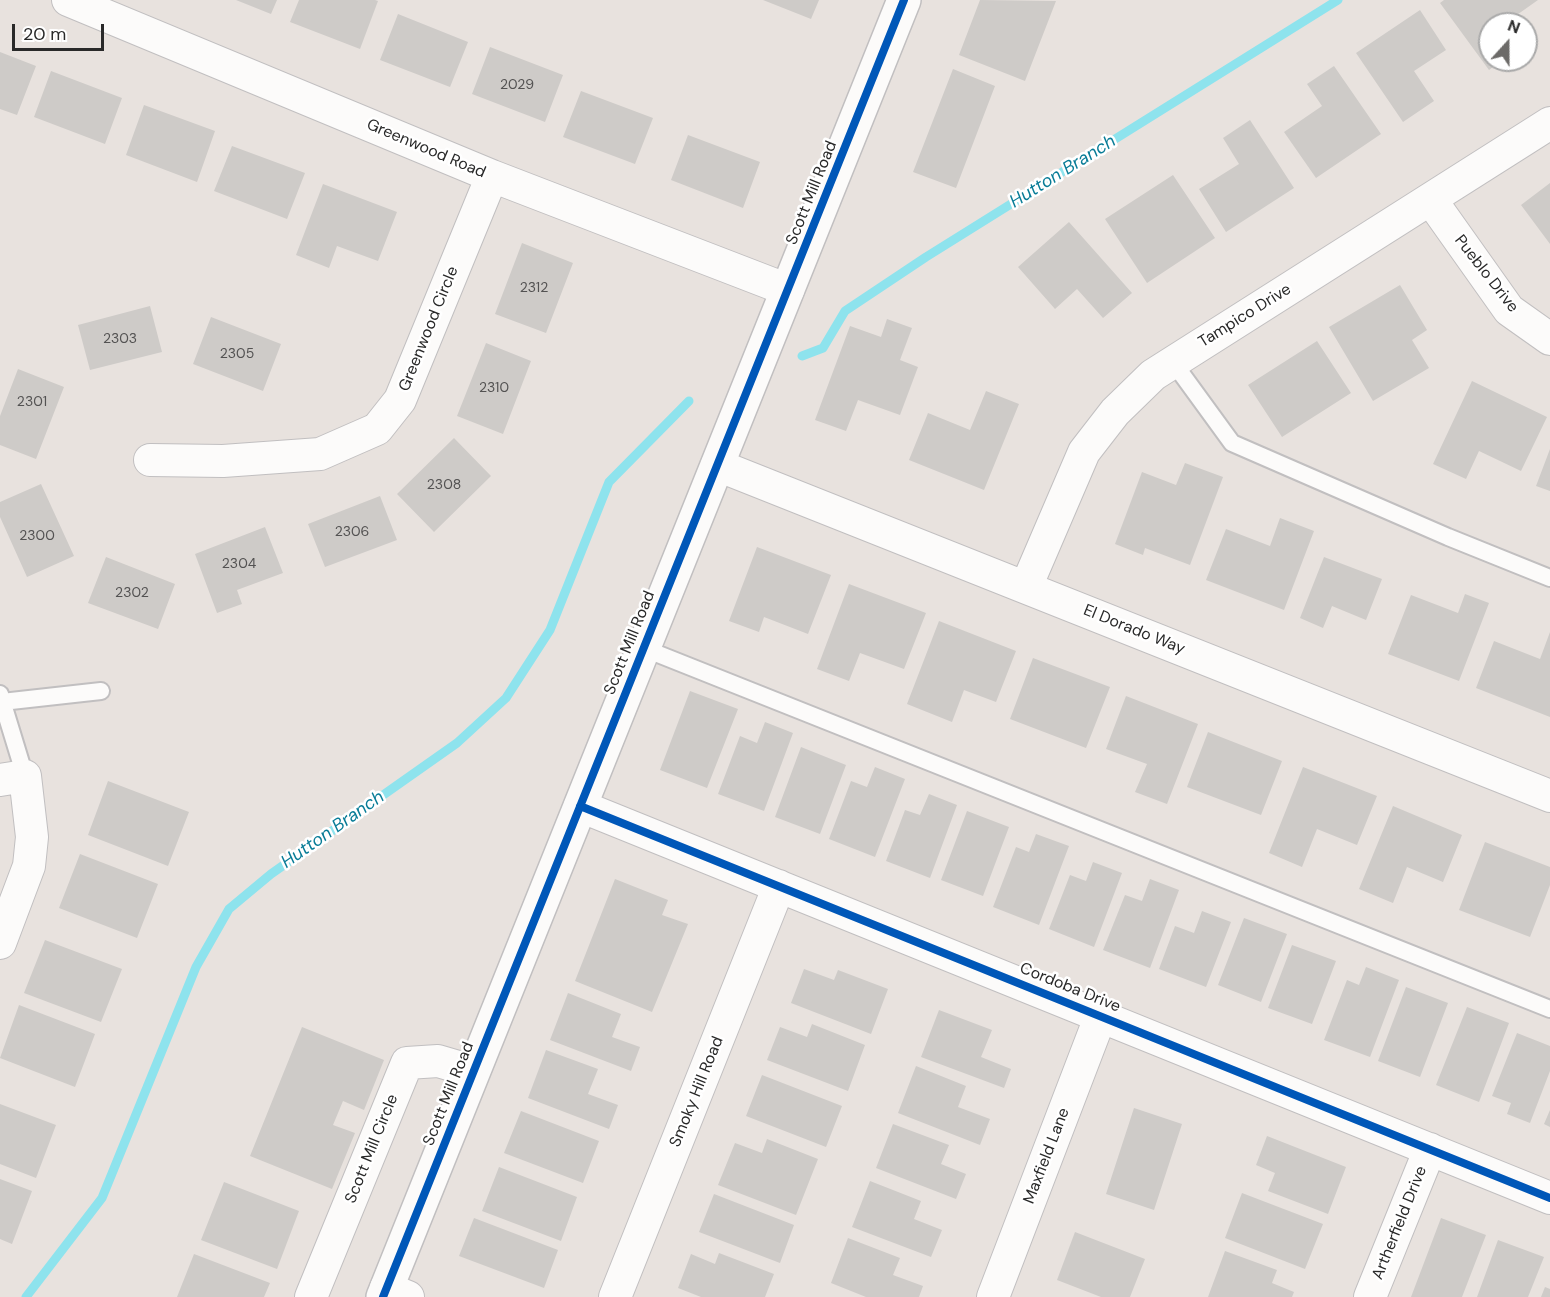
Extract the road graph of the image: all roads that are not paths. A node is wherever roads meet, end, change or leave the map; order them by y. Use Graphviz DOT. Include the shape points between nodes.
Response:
graph roads {
  1 [pos="68,0"];
  2 [pos="904,0"];
  3 [pos="1550,123"];
  4 [pos="492,176"];
  5 [pos="1431,200"];
  6 [pos="788,290"];
  7 [pos="1550,339"];
  8 [pos="1173,362"];
  9 [pos="150,460"];
  10 [pos="717,465"];
  11 [pos="1550,578"];
  12 [pos="1026,587"];
  13 [pos="643,648"];
  14 [pos="101,691"];
  15 [pos="1,698"];
  16 [pos="13,778"];
  17 [pos="1550,796"];
  18 [pos="580,806"];
  19 [pos="779,886"];
  20 [pos="0,943"];
  21 [pos="1550,1009"];
  22 [pos="1101,1015"];
  23 [pos="472,1071"];
  24 [pos="1430,1149"];
  25 [pos="1550,1198"];
  26 [pos="392,1294"];
  27 [pos="311,1297"];
  28 [pos="615,1297"];
  29 [pos="993,1297"];
  30 [pos="1370,1297"];
  1 -- 4 [label="street, Greenwood Road"];
  2 -- 6 [label="street, Scott Mill Road"];
  3 -- 5 [label="street, Tampico Drive"];
  4 -- 6 [label="street, Greenwood Road"];
  4 -- 9 [label="street, Greenwood Circle" via="400,400 377,429 320,454 223,461"];
  5 -- 7 [label="street, Pueblo Drive" via="1509,310"];
  5 -- 8 [label="street, Tampico Drive"];
  6 -- 10 [label="street, Scott Mill Road"];
  8 -- 11 [label="lane" via="1232,444"];
  8 -- 12 [label="street, Tampico Drive" via="1153,375 1115,412 1084,452"];
  10 -- 12 [label="street, El Dorado Way"];
  10 -- 13 [label="street, Scott Mill Road"];
  12 -- 17 [label="street, El Dorado Way"];
  13 -- 18 [label="street, Scott Mill Road"];
  13 -- 21 [label="lane"];
  14 -- 15 [label="lane"];
  15 -- 16 [label="lane"];
  16 -- 20 [label="street" via="32,837 29,866"];
  18 -- 19 [label="street, Cordoba Drive"];
  18 -- 23 [label="street, Scott Mill Road"];
  19 -- 22 [label="street, Cordoba Drive"];
  19 -- 28 [label="street, Smoky Hill Road"];
  22 -- 24 [label="street, Cordoba Drive"];
  22 -- 29 [label="street, Maxfield Lane"];
  23 -- 26 [label="street, Scott Mill Road"];
  23 -- 27 [label="street, Scott Mill Circle" via="438,1061 407,1063"];
  24 -- 25 [label="street, Cordoba Drive"];
  24 -- 30 [label="street, Artherfield Drive"];
}
